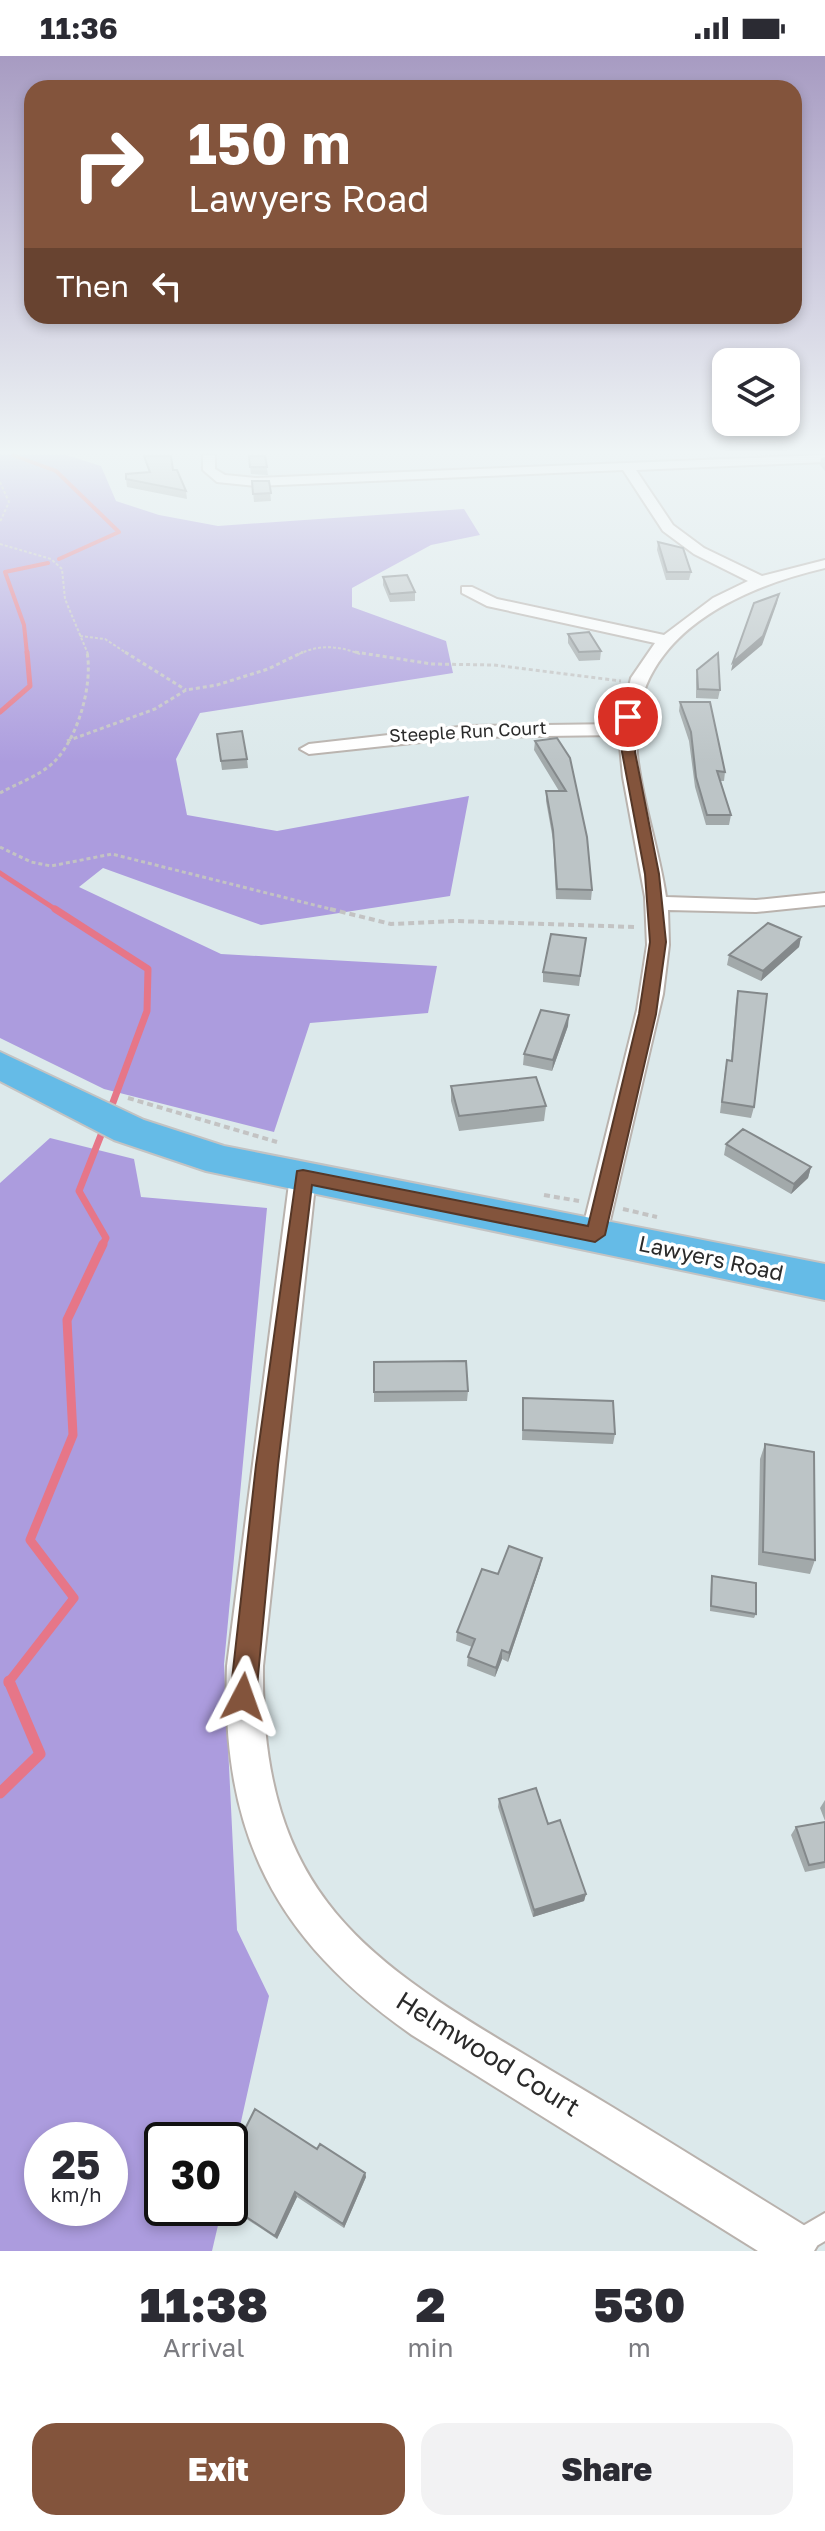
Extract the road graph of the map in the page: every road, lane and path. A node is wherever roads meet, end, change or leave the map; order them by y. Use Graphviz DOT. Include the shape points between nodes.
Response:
graph roads {
  1 [pos="46,557"];
  2 [pos="712,557"];
  3 [pos="825,564"];
  4 [pos="758,580"];
  5 [pos="467,590"];
  6 [pos="80,636"];
  7 [pos="667,641"];
  8 [pos="638,684"];
  9 [pos="186,690"];
  10 [pos="627,730"];
  11 [pos="67,741"];
  12 [pos="309,749"];
  13 [pos="0,793"];
  14 [pos="0,847"];
  15 [pos="825,899"];
  16 [pos="657,903"];
  17 [pos="657,928"];
  18 [pos="0,1065"];
  19 [pos="117,1094"];
  20 [pos="294,1160"];
  21 [pos="539,1194"];
  22 [pos="599,1220"];
  23 [pos="669,1220"];
  24 [pos="825,1282"];
  25 [pos="825,2226"];
  26 [pos="793,2246"];
  1 -- 6 [label="path" via="62,569 65,599"];
  2 -- 4 [label="street"];
  3 -- 4 [label="street"];
  4 -- 7 [label="street" via="704,608"];
  5 -- 7 [label="street" via="492,603"];
  6 -- 9 [label="path" via="105,639"];
  6 -- 11 [label="path" via="90,668 78,721"];
  7 -- 8 [label="street"];
  8 -- 9 [label="path" via="494,665 432,664 363,655 340,646 311,648 268,669"];
  8 -- 10 [label="street"];
  9 -- 11 [label="path" via="121,724"];
  10 -- 12 [label="street, Steeple Run Court" via="477,728"];
  10 -- 16 [label="street"];
  11 -- 13 [label="path" via="54,762"];
  14 -- 17 [label="path" via="40,865 112,854 391,924"];
  15 -- 16 [label="street" via="756,906"];
  16 -- 17 [label="street"];
  17 -- 22 [label="street" via="652,992"];
  18 -- 20 [label="main road, Lawyers Road" via="156,1141 221,1160"];
  19 -- 20 [label="path"];
  20 -- 22 [label="main road, Lawyers Road"];
  20 -- 26 [label="street, Helmwood Court" via="243,1697 261,1820 282,1870 316,1922 361,1969 418,2015"];
  21 -- 22 [label="path"];
  22 -- 23 [label="path"];
  22 -- 24 [label="main road, Lawyers Road"];
  25 -- 26 [label="lane"];
}
